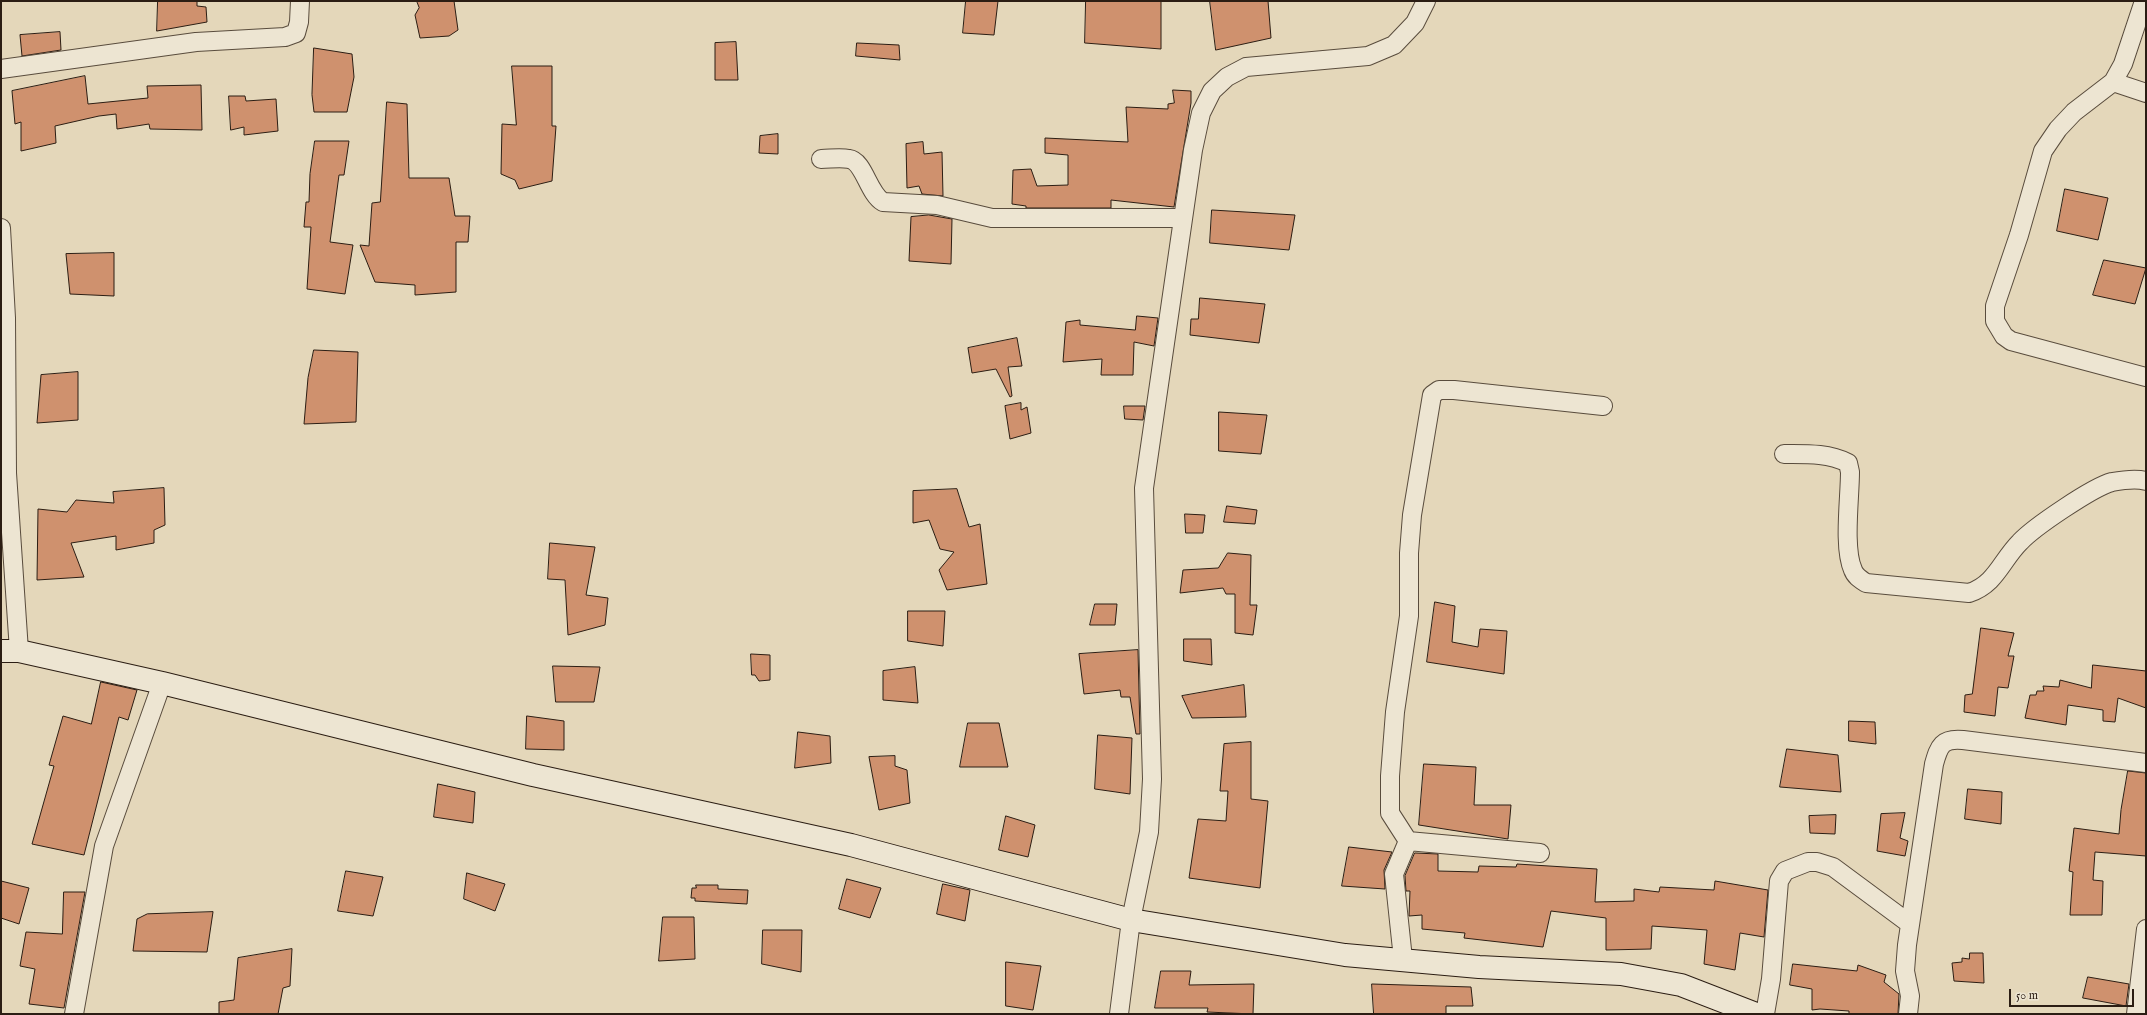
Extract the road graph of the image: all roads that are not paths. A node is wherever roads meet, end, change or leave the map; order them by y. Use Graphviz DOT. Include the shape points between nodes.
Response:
graph roads {
  1 [pos="300,1"];
  2 [pos="1426,1"];
  3 [pos="2144,1"];
  4 [pos="1,69"];
  5 [pos="2113,82"];
  6 [pos="2146,93"];
  7 [pos="820,159"];
  8 [pos="1183,218"];
  9 [pos="1,228"];
  10 [pos="2146,377"];
  11 [pos="1603,406"];
  12 [pos="1784,454"];
  13 [pos="2146,481"];
  14 [pos="10,651"];
  15 [pos="162,683"];
  16 [pos="2146,763"];
  17 [pos="1408,841"];
  18 [pos="1540,853"];
  19 [pos="1131,920"];
  20 [pos="1910,924"];
  21 [pos="2146,929"];
  22 [pos="1403,959"];
  23 [pos="74,1014"];
  24 [pos="1119,1014"];
  25 [pos="1756,1014"];
  26 [pos="1765,1014"];
  27 [pos="1908,1014"];
  28 [pos="2136,1014"];
  1 -- 4 [label="street" via="296,33 286,37 196,42"];
  2 -- 8 [label="street" via="1415,23 1394,45 1368,56 1246,67 1226,77 1212,90 1201,113"];
  3 -- 5 [label="street" via="2123,64"];
  5 -- 6 [label="street"];
  5 -- 10 [label="street" via="2074,112 2043,151 1995,306 1995,321 2004,336 2011,341"];
  7 -- 8 [label="street" via="850,159 857,163 875,198 883,202 937,205 992,218"];
  8 -- 19 [label="street" via="1144,488 1152,779 1149,832"];
  9 -- 14 [label="street" via="6,318"];
  11 -- 17 [label="street" via="1454,390 1440,390 1432,395 1412,515 1409,616 1395,712 1390,776 1390,813"];
  12 -- 13 [label="street" via="1820,454 1848,463 1848,553 1857,577 1866,583 1969,593 1981,589 1990,581 2019,543 2042,523 2111,482 2140,479"];
  14 -- 15 [label="street"];
  15 -- 19 [label="street" via="534,775 851,844"];
  15 -- 23 [label="street" via="104,846"];
  16 -- 20 [label="street" via="1953,739 1944,743 1934,764"];
  17 -- 18 [label="street"];
  17 -- 22 [label="street" via="1394,874"];
  19 -- 22 [label="street" via="1345,955"];
  19 -- 24 [label="street"];
  20 -- 26 [label="street" via="1833,867 1808,862 1785,871 1779,881 1771,980"];
  20 -- 27 [label="street" via="1905,971 1910,996"];
  21 -- 28 [label="street"];
  22 -- 25 [label="street" via="1435,964 1621,974 1681,985"];
}
